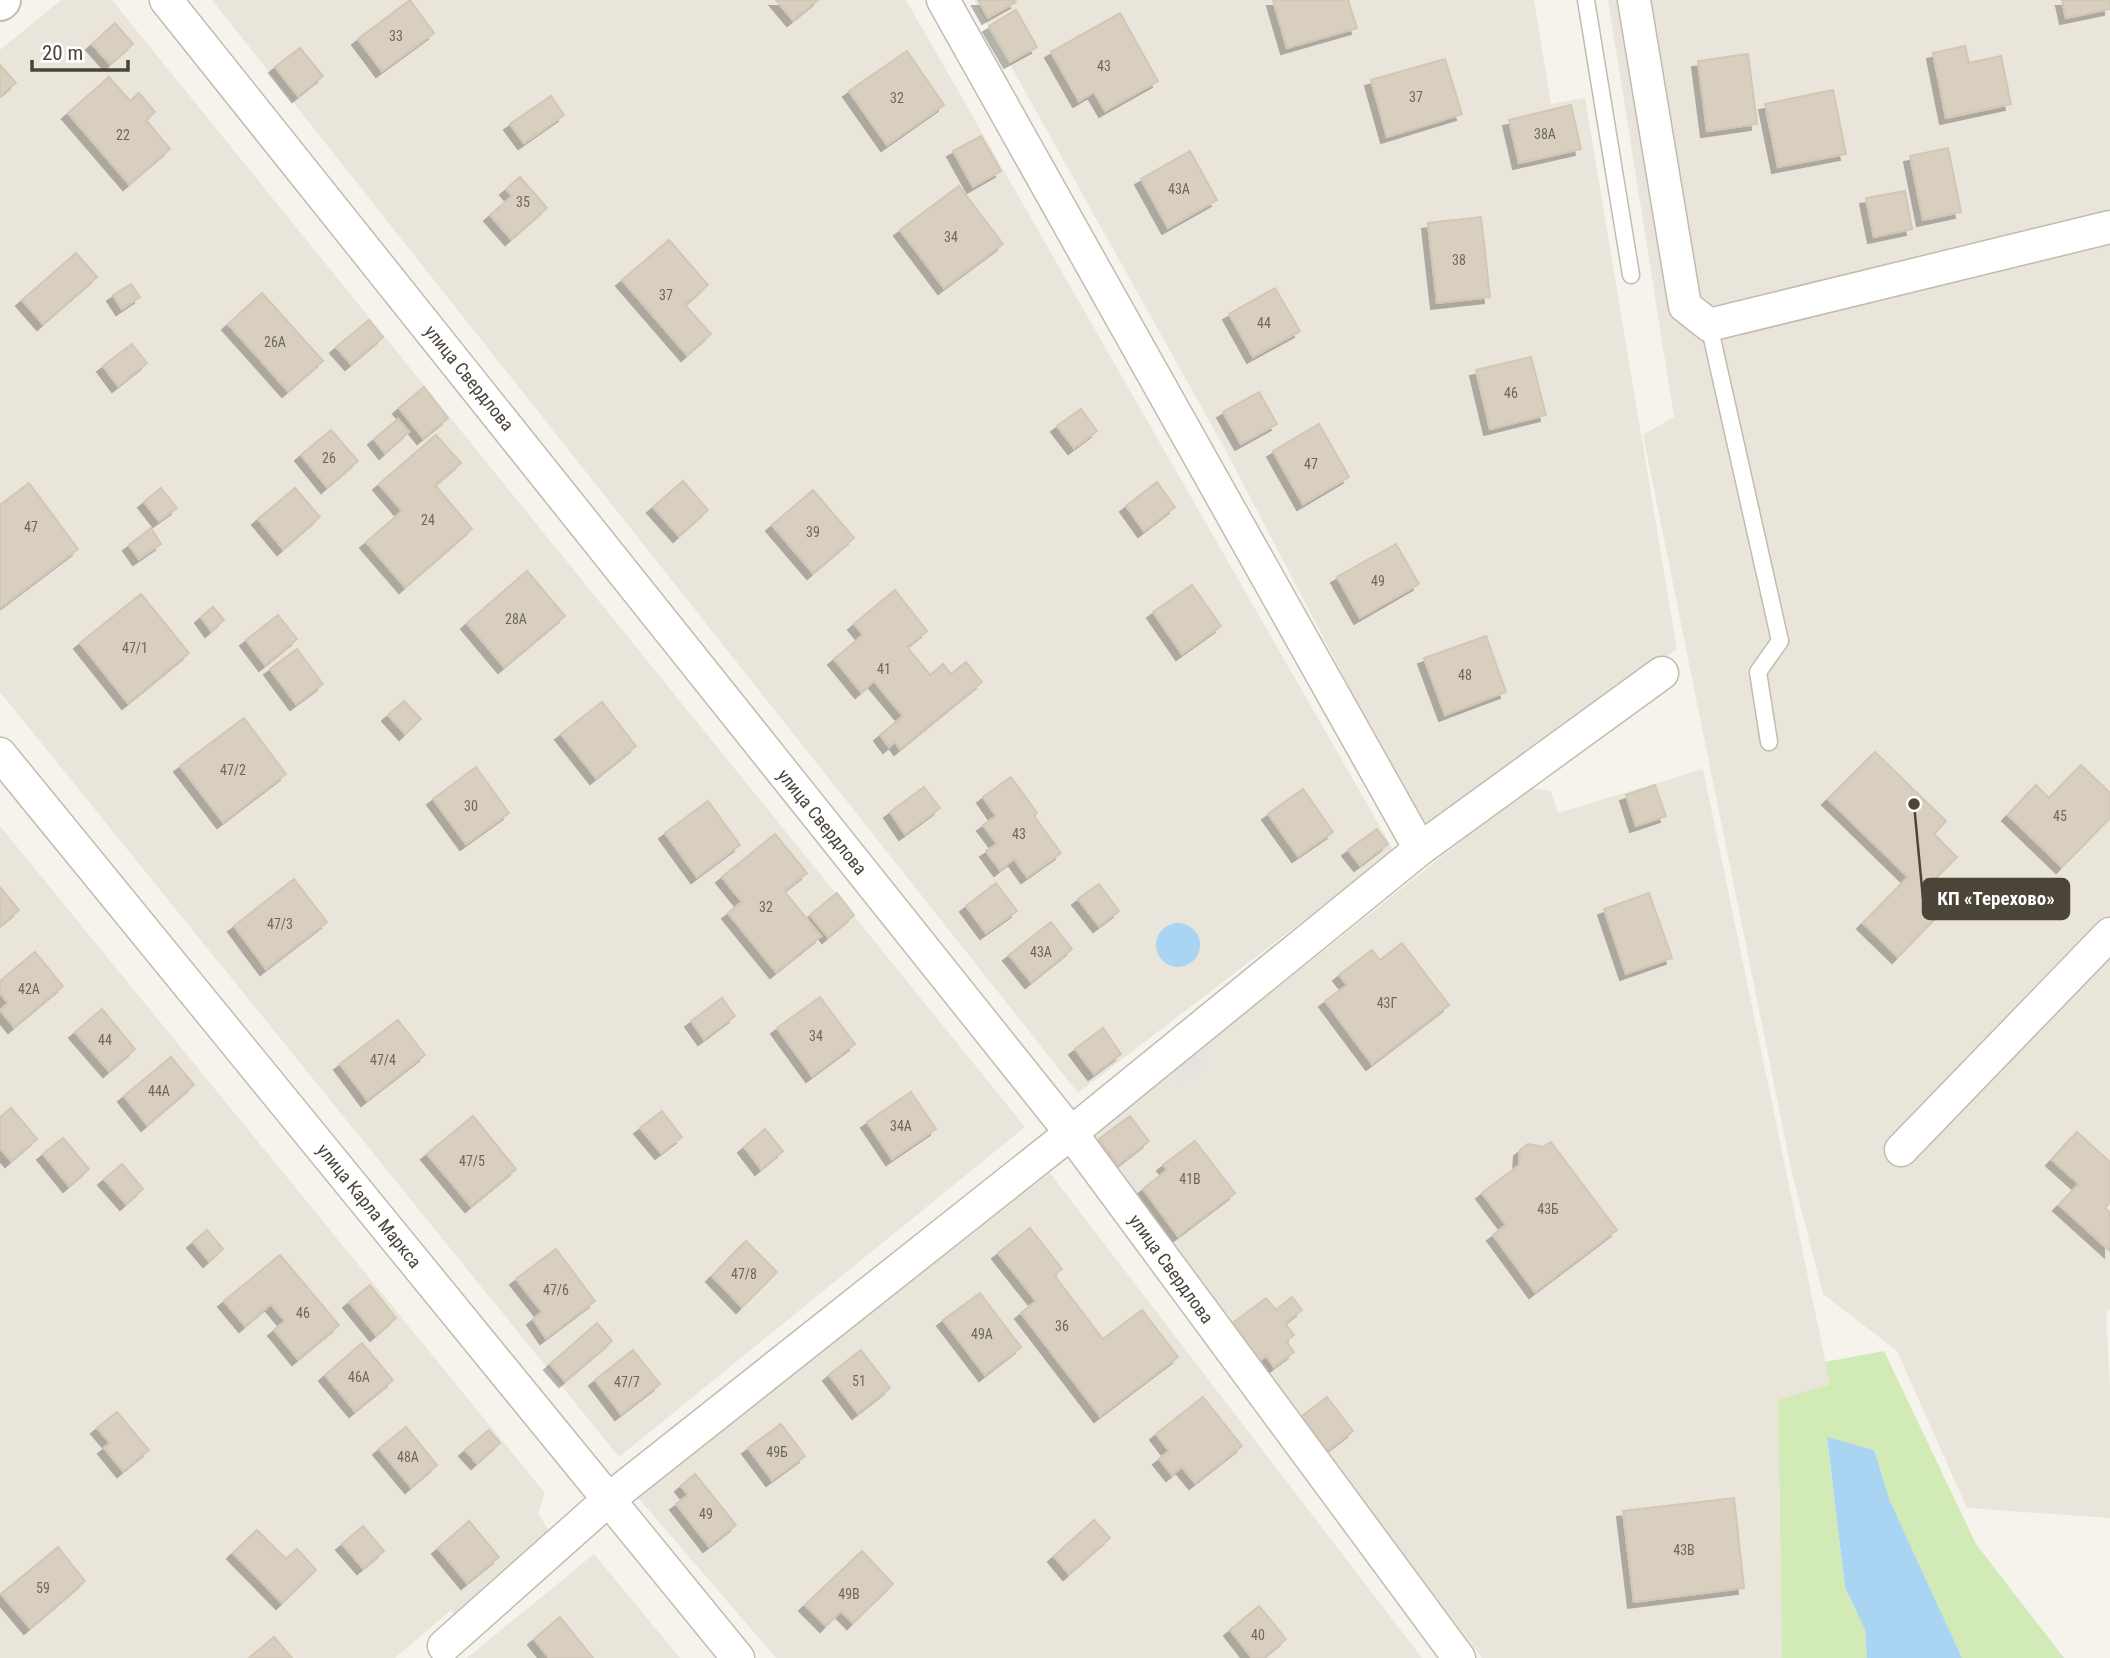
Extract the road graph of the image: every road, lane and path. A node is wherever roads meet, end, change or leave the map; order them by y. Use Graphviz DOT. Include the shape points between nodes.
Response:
graph roads {
  1 [pos="166,0"];
  2 [pos="943,0"];
  3 [pos="1586,0"];
  4 [pos="1634,0"];
  5 [pos="2110,227"];
  6 [pos="1631,275"];
  7 [pos="1709,325"];
  8 [pos="1662,673"];
  9 [pos="1769,742"];
  10 [pos="0,754"];
  11 [pos="1420,849"];
  12 [pos="2110,934"];
  13 [pos="1071,1133"];
  14 [pos="1901,1150"];
  15 [pos="608,1500"];
  16 [pos="444,1646"];
  17 [pos="738,1658"];
  18 [pos="1459,1658"];
  1 -- 13 [label="street, улица Свердлова"];
  2 -- 11 [label="street"];
  3 -- 6 [label="lane"];
  4 -- 7 [label="street" via="1685,306"];
  5 -- 7 [label="street"];
  7 -- 9 [label="lane" via="1780,641 1758,672"];
  8 -- 11 [label="street"];
  10 -- 15 [label="street, улица Карла Маркса"];
  11 -- 13 [label="street"];
  12 -- 14 [label="street"];
  13 -- 15 [label="street"];
  13 -- 18 [label="street, улица Свердлова"];
  15 -- 16 [label="street"];
  15 -- 17 [label="street, улица Карла Маркса"];
}
